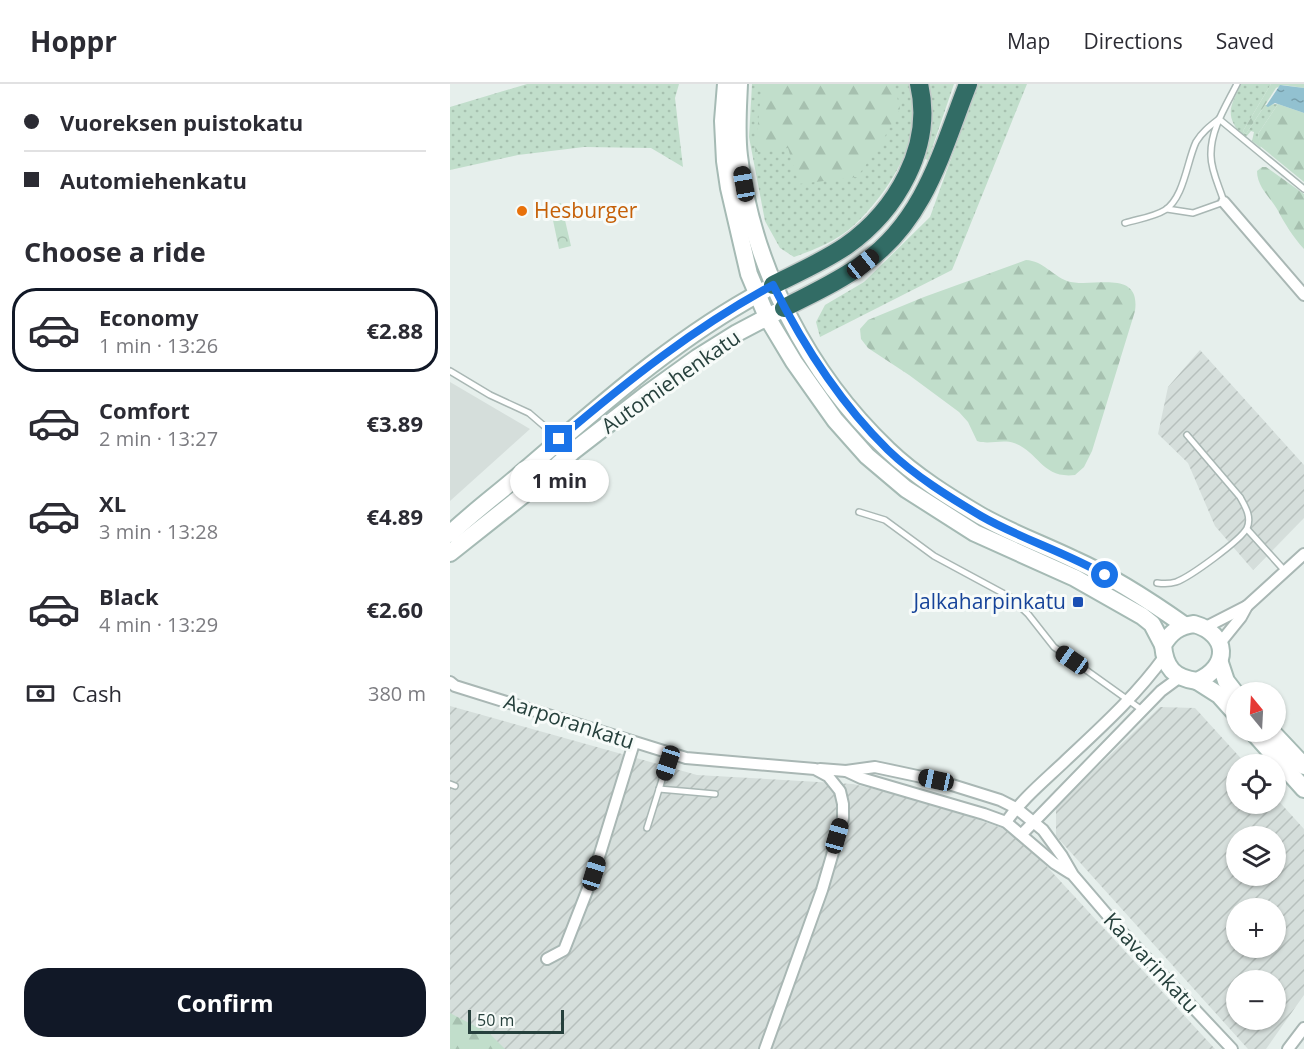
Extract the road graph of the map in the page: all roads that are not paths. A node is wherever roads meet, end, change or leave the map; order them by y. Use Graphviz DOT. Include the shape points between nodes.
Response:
graph roads {
  1 [pos="726,84"];
  2 [pos="739,84"];
  3 [pos="919,84"];
  4 [pos="968,84"];
  5 [pos="1237,84"];
  6 [pos="1219,119"];
  7 [pos="1304,189"];
  8 [pos="1224,202"];
  9 [pos="1167,209"];
  10 [pos="1125,223"];
  11 [pos="773,285"];
  12 [pos="756,294"];
  13 [pos="1304,295"];
  14 [pos="784,308"];
  15 [pos="768,317"];
  16 [pos="450,371"];
  17 [pos="1187,435"];
  18 [pos="559,439"];
  19 [pos="572,452"];
  20 [pos="858,513"];
  21 [pos="1246,529"];
  22 [pos="450,534"];
  23 [pos="450,553"];
  24 [pos="1304,554"];
  25 [pos="1285,571"];
  26 [pos="1157,583"];
  27 [pos="1247,606"];
  28 [pos="1184,625"];
  29 [pos="1206,627"];
  30 [pos="1220,643"];
  31 [pos="1164,651"];
  32 [pos="1220,663"];
  33 [pos="1180,677"];
  34 [pos="1197,681"];
  35 [pos="1227,682"];
  36 [pos="452,686"];
  37 [pos="1128,700"];
  38 [pos="1226,703"];
  39 [pos="1142,710"];
  40 [pos="1262,742"];
  41 [pos="1281,742"];
  42 [pos="634,743"];
  43 [pos="670,754"];
  44 [pos="1304,766"];
  45 [pos="815,769"];
  46 [pos="846,771"];
  47 [pos="659,789"];
  48 [pos="1304,789"];
  49 [pos="715,794"];
  50 [pos="1016,808"];
  51 [pos="1034,821"];
  52 [pos="1006,822"];
  53 [pos="647,828"];
  54 [pos="1022,834"];
  55 [pos="1073,875"];
  56 [pos="547,958"];
  57 [pos="1304,1028"];
  58 [pos="765,1049"];
  59 [pos="1232,1049"];
  60 [pos="1288,1049"];
  1 -- 12 [label="main road" via="725,161"];
  2 -- 11 [label="main road" via="739,156 755,231"];
  3 -- 11 [label="highway" via="923,113 919,142 907,175 884,212 844,247"];
  4 -- 14 [label="highway" via="932,178 908,221 863,264"];
  5 -- 6 [label="lane"];
  6 -- 7 [label="lane"];
  6 -- 8 [label="lane" via="1211,157"];
  6 -- 9 [label="lane" via="1206,128 1196,143 1181,186"];
  8 -- 9 [label="lane" via="1193,213"];
  8 -- 13 [label="street"];
  9 -- 10 [label="lane"];
  11 -- 12 [label="main road, Automiehenkatu"];
  11 -- 14 [label="main road"];
  12 -- 15 [label="main road"];
  12 -- 18 [label="main road, Automiehenkatu" via="640,373"];
  14 -- 15 [label="main road, Automiehenkatu"];
  14 -- 28 [label="main road" via="845,402 902,462 982,516 1090,567"];
  15 -- 19 [label="main road, Automiehenkatu" via="697,358"];
  15 -- 31 [label="main road" via="815,394 851,438 889,475 975,533 1075,578 1142,616 1154,627"];
  16 -- 18 [label="lane" via="529,413"];
  17 -- 21 [label="lane" via="1240,497 1248,516"];
  18 -- 19 [label="lane"];
  18 -- 22 [label="main road, Automiehenkatu"];
  19 -- 23 [label="main road, Automiehenkatu"];
  20 -- 37 [label="lane" via="885,520 934,556 1010,597 1054,647"];
  21 -- 25 [label="lane"];
  21 -- 26 [label="lane" via="1187,577 1169,584"];
  24 -- 25 [label="street"];
  25 -- 27 [label="street"];
  27 -- 29 [label="street"];
  27 -- 30 [label="street"];
  28 -- 29 [label="main road"];
  28 -- 31 [label="main road" via="1175,629"];
  29 -- 30 [label="main road"];
  30 -- 32 [label="main road"];
  31 -- 33 [label="main road" via="1167,666"];
  31 -- 37 [label="street" via="1150,677"];
  32 -- 34 [label="main road" via="1215,671"];
  32 -- 35 [label="main road"];
  33 -- 34 [label="main road"];
  33 -- 39 [label="street"];
  34 -- 38 [label="main road"];
  36 -- 42 [label="street, Aarporankatu"];
  37 -- 39 [label="lane"];
  37 -- 50 [label="street"];
  39 -- 51 [label="street"];
  40 -- 48 [label="main road"];
  41 -- 44 [label="main road"];
  42 -- 43 [label="street, Aarporankatu"];
  42 -- 56 [label="street" via="594,873 564,950"];
  43 -- 45 [label="street, Aarporankatu" via="686,759"];
  43 -- 47 [label="lane"];
  45 -- 46 [label="street, Kaavarinkatu"];
  45 -- 58 [label="street" via="828,776 840,791 843,818 822,890"];
  46 -- 50 [label="street, Kaavarinkatu" via="875,767 936,780"];
  46 -- 52 [label="street, Kaavarinkatu"];
  47 -- 49 [label="lane"];
  47 -- 53 [label="lane"];
  50 -- 51 [label="street, Kaavarinkatu"];
  50 -- 52 [label="street"];
  51 -- 54 [label="street"];
  51 -- 55 [label="street, Kaavarinkatu"];
  52 -- 54 [label="street, Kaavarinkatu"];
  54 -- 55 [label="street, Kaavarinkatu"];
  55 -- 59 [label="street, Kaavarinkatu"];
  57 -- 60 [label="street"];
}
